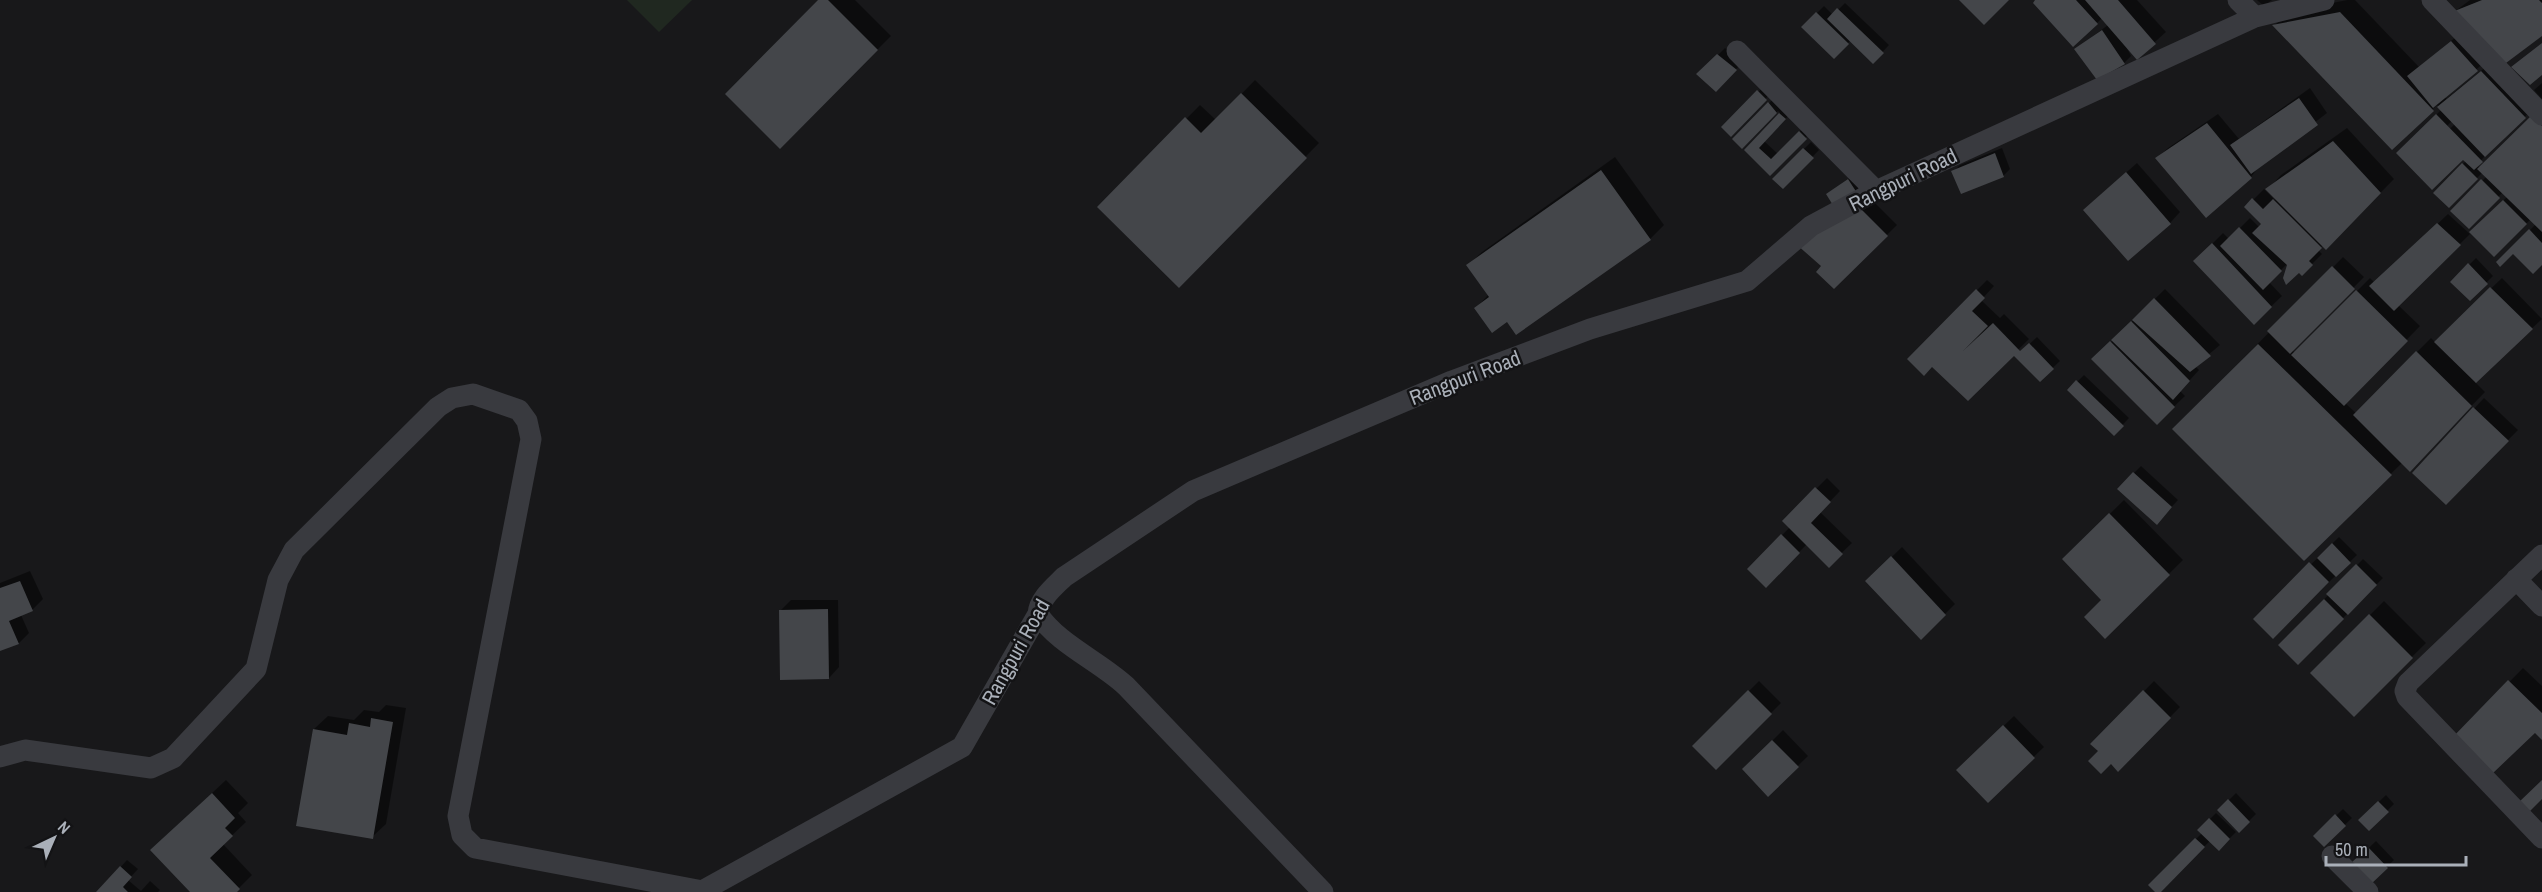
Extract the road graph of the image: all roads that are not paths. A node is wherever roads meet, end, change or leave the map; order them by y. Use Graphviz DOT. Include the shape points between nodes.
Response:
graph roads {
  1 [pos="2238,0"];
  2 [pos="2324,0"];
  3 [pos="2432,0"];
  4 [pos="2255,17"];
  5 [pos="1737,51"];
  6 [pos="2542,115"];
  7 [pos="1876,191"];
  8 [pos="2542,555"];
  9 [pos="2516,579"];
  10 [pos="2542,606"];
  11 [pos="1038,614"];
  12 [pos="0,757"];
  13 [pos="2542,838"];
  14 [pos="2332,856"];
  15 [pos="662,887"];
  16 [pos="706,891"];
  17 [pos="1323,892"];
  18 [pos="2368,892"];
  1 -- 4 [label="street"];
  2 -- 4 [label="street, Rangpuri Road"];
  3 -- 6 [label="street"];
  4 -- 7 [label="street, Rangpuri Road"];
  5 -- 7 [label="street"];
  7 -- 11 [label="street, Rangpuri Road" via="1811,226 1747,281 1590,329 1463,377 1193,491 1064,577 1038,606"];
  8 -- 9 [label="street"];
  9 -- 10 [label="street"];
  9 -- 13 [label="street" via="2408,683 2405,691"];
  11 -- 16 [label="street, Rangpuri Road" via="962,747"];
  11 -- 17 [label="street" via="1052,631 1125,686"];
  12 -- 15 [label="street" via="25,750 151,768 173,758 256,669 279,580 294,550 438,407 452,398 473,394 519,410 528,421 531,439 458,826 467,843 475,848"];
  14 -- 18 [label="street"];
  15 -- 16 [label="street"];
}
